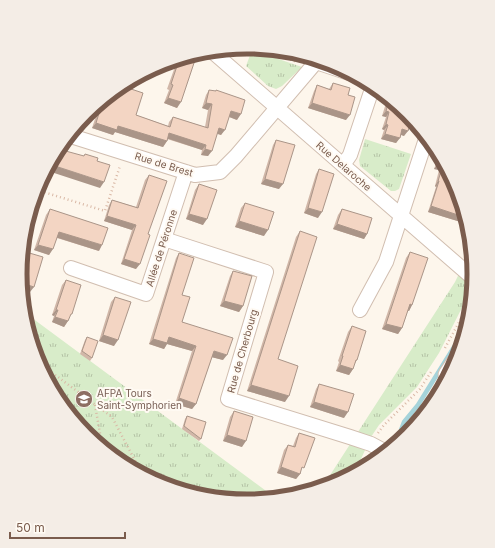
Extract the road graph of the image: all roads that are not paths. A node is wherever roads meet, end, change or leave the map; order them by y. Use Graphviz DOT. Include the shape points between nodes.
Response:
graph roads {
  1 [pos="217,55"];
  2 [pos="314,64"];
  3 [pos="371,92"];
  4 [pos="277,107"];
  5 [pos="76,136"];
  6 [pos="425,143"];
  7 [pos="343,165"];
  8 [pos="186,172"];
  9 [pos="401,215"];
  10 [pos="164,239"];
  11 [pos="71,268"];
  12 [pos="468,274"];
  13 [pos="360,310"];
  14 [pos="450,357"];
  15 [pos="441,370"];
  16 [pos="381,450"];
  1 -- 4 [label="street, Rue Delaroche"];
  2 -- 4 [label="street, Rue de Brest"];
  3 -- 7 [label="street" via="350,155"];
  4 -- 7 [label="street, Rue Delaroche"];
  4 -- 8 [label="street, Rue de Brest" via="220,172 195,175"];
  5 -- 8 [label="street, Rue de Brest"];
  6 -- 9 [label="street"];
  7 -- 9 [label="street, Rue Delaroche"];
  8 -- 10 [label="street, Allée de Péronne"];
  9 -- 12 [label="street, Rue Delaroche"];
  9 -- 13 [label="street" via="386,262"];
  10 -- 11 [label="street, Allée de Péronne" via="146,294"];
  10 -- 16 [label="street, Rue de Cherbourg" via="266,272 228,398"];
  14 -- 15 [label="street"];
}
